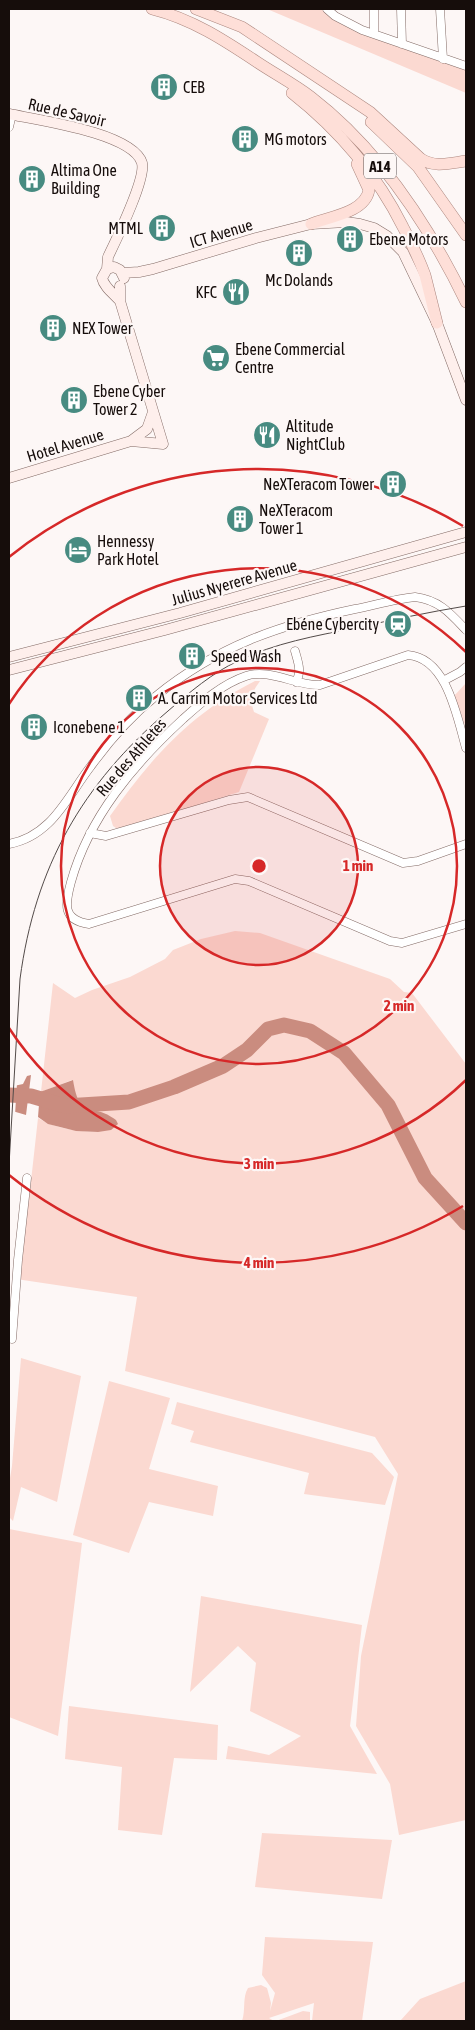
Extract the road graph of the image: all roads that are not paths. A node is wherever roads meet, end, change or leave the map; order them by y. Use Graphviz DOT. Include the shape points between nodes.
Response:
graph roads {
  1 [pos="155,9"];
  2 [pos="196,9"];
  3 [pos="327,9"];
  4 [pos="374,9"];
  5 [pos="401,9"];
  6 [pos="440,9"];
  7 [pos="374,34"];
  8 [pos="402,44"];
  9 [pos="443,59"];
  10 [pos="257,62"];
  11 [pos="466,66"];
  12 [pos="345,96"];
  13 [pos="10,114"];
  14 [pos="320,115"];
  15 [pos="9,127"];
  16 [pos="466,161"];
  17 [pos="310,224"];
  18 [pos="466,236"];
  19 [pos="117,278"];
  20 [pos="466,302"];
  21 [pos="437,323"];
  22 [pos="466,400"];
  23 [pos="153,411"];
  24 [pos="131,441"];
  25 [pos="163,444"];
  26 [pos="9,478"];
  27 [pos="466,532"];
  28 [pos="466,547"];
  29 [pos="466,630"];
  30 [pos="295,651"];
  31 [pos="9,657"];
  32 [pos="9,670"];
  33 [pos="463,670"];
  34 [pos="443,681"];
  35 [pos="296,682"];
  36 [pos="466,748"];
  37 [pos="90,832"];
  38 [pos="9,844"];
  39 [pos="466,844"];
  40 [pos="466,924"];
  41 [pos="27,1178"];
  42 [pos="9,1252"];
  43 [pos="18,1253"];
  44 [pos="12,1339"];
  1 -- 10 [label="main road, A14" via="213,33"];
  2 -- 12 [label="main road, A14" via="242,27"];
  3 -- 7 [label="street" via="351,25"];
  4 -- 7 [label="street"];
  5 -- 8 [label="street"];
  6 -- 9 [label="street"];
  7 -- 8 [label="street"];
  8 -- 9 [label="street"];
  9 -- 11 [label="street"];
  10 -- 14 [label="main road"];
  10 -- 20 [label="main road, A14" via="311,97 375,160 431,234"];
  12 -- 16 [label="main road" via="370,112 429,164"];
  12 -- 18 [label="main road, A14" via="418,167"];
  13 -- 15 [label="street"];
  13 -- 19 [label="main road, Rue de Savoir" via="106,135 136,153 142,163 138,187 108,257"];
  14 -- 17 [label="main road" via="357,165 369,190 366,199 352,209"];
  14 -- 21 [label="main road" via="365,164 383,190 417,256"];
  17 -- 19 [label="main road, ICT Avenue"];
  17 -- 21 [label="main road, ICT Avenue" via="360,224 387,236 403,252"];
  19 -- 23 [label="main road, Rue de Savoir" via="120,301"];
  21 -- 22 [label="main road, ICT Avenue"];
  23 -- 24 [label="main road, Hotel Avenue" via="147,429"];
  23 -- 25 [label="main road, Rue de Savoir"];
  24 -- 25 [label="main road, Hotel Avenue"];
  24 -- 26 [label="main road, Hotel Avenue"];
  27 -- 31 [label="main road, Julius Nyerere Avenue" via="180,613"];
  28 -- 32 [label="main road, Julius Nyerere Avenue"];
  29 -- 38 [label="street" via="441,605 415,597 307,619 245,641 190,671 155,697 104,749 49,824 29,838"];
  30 -- 35 [label="street" via="300,667"];
  33 -- 34 [label="street"];
  34 -- 35 [label="street, Rue des Athletes" via="430,664 418,656 408,655 320,685"];
  34 -- 36 [label="street, Rue des Athletes"];
  35 -- 37 [label="street, Rue des Athletes" via="261,674 247,676 221,688 159,741 116,790"];
  37 -- 39 [label="street" via="106,836 248,797 403,863"];
  37 -- 40 [label="street, Rue des Athletes" via="76,863 66,901 66,910 78,923 89,924 235,879 249,881 390,941 402,943"];
  41 -- 43 [label="street"];
  42 -- 43 [label="street"];
  43 -- 44 [label="street"];
}
